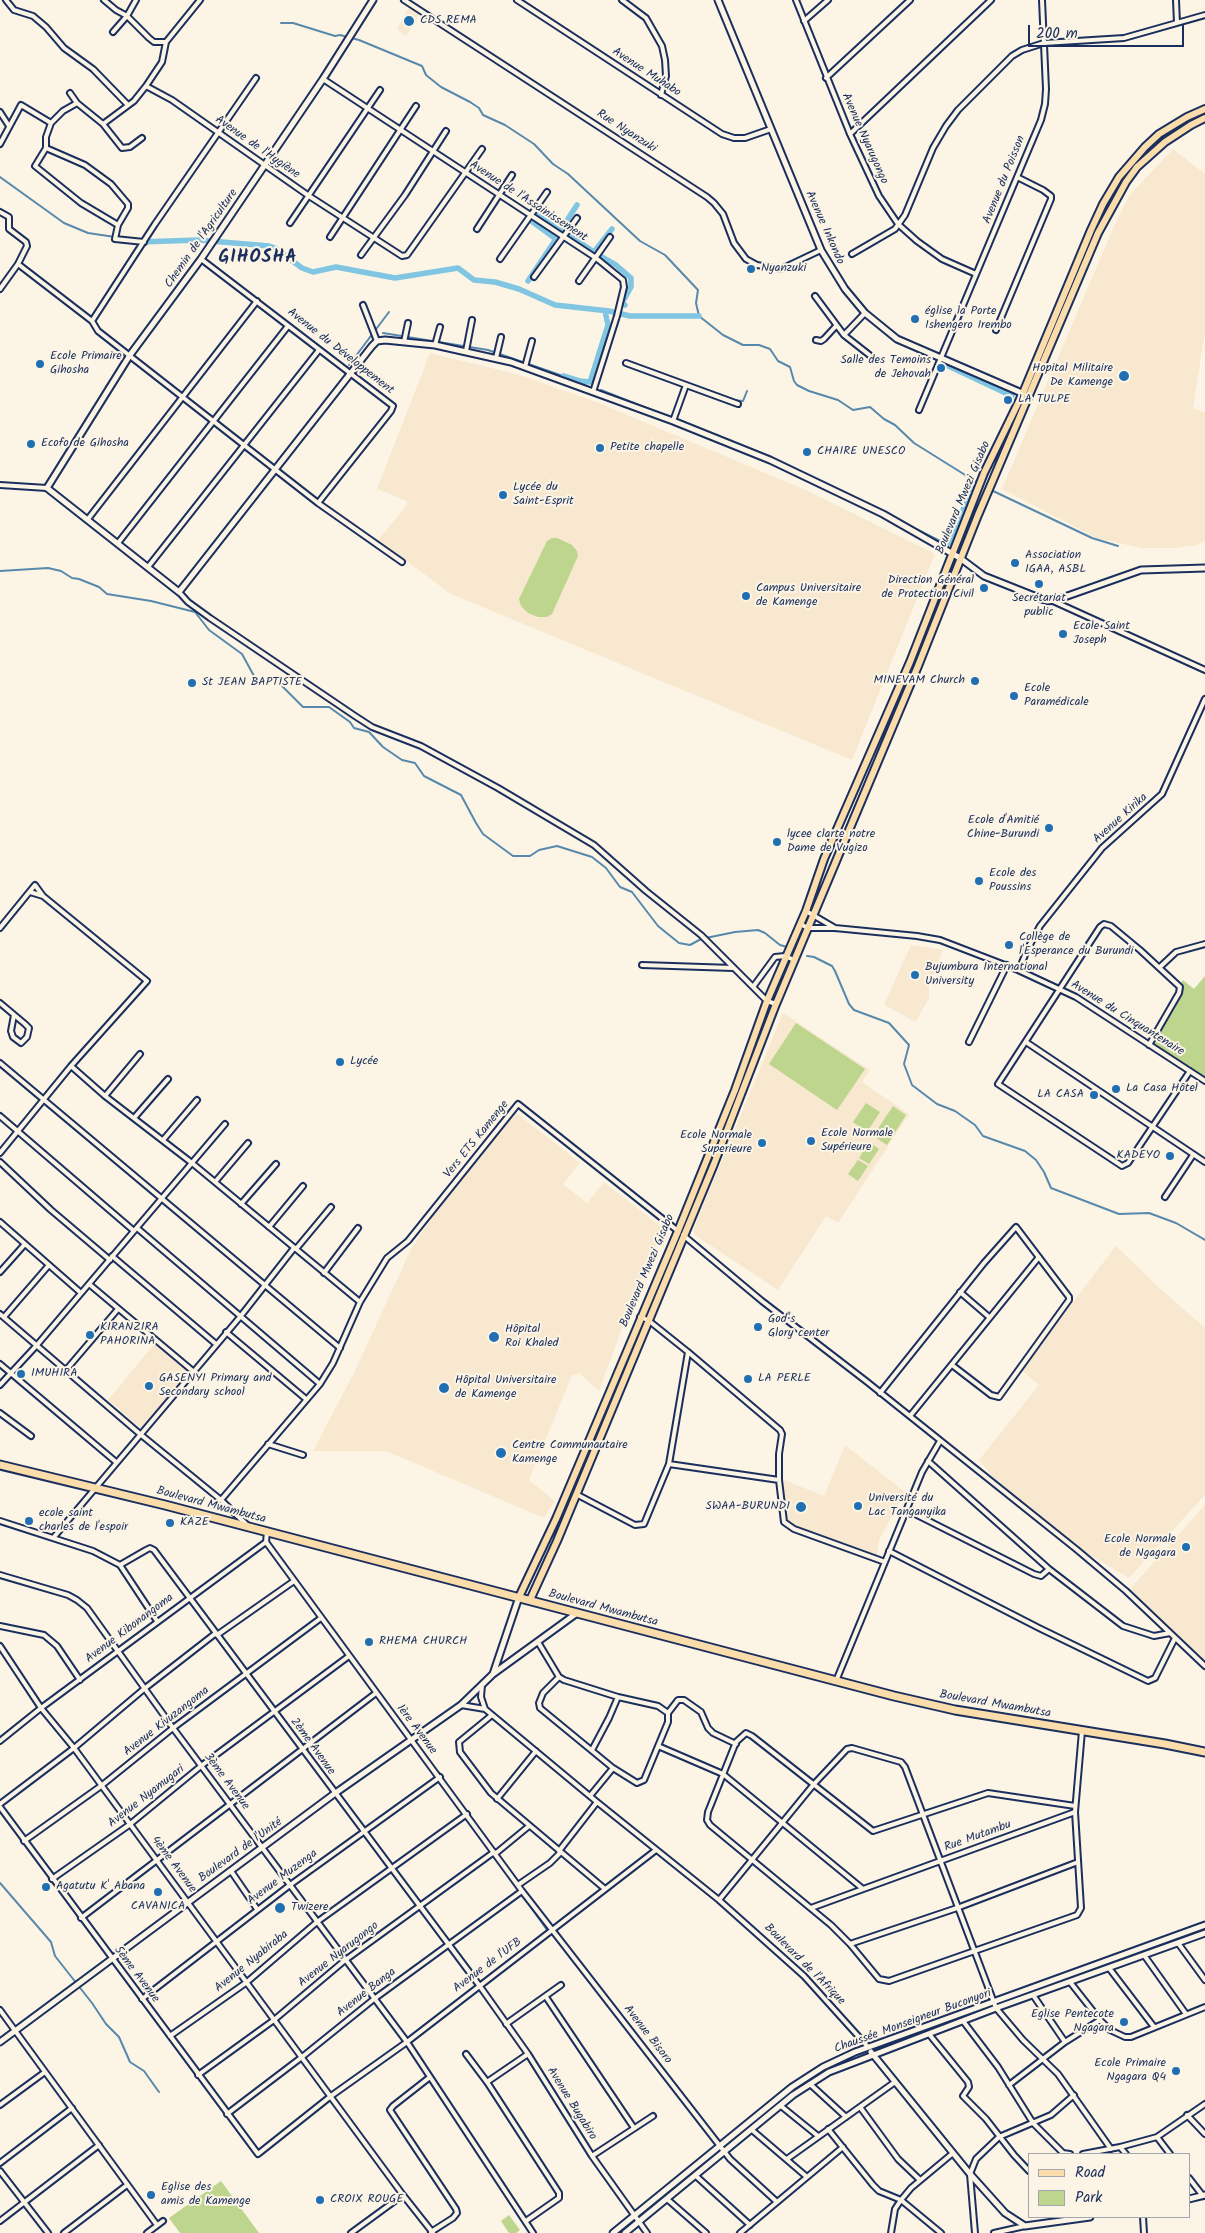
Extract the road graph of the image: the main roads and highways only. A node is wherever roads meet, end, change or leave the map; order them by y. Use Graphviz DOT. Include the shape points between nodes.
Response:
graph roads {
  1 [pos="1205,109"];
  2 [pos="1205,118"];
  3 [pos="1056,314"];
  4 [pos="1064,317"];
  5 [pos="1026,395"];
  6 [pos="990,462"];
  7 [pos="998,466"];
  8 [pos="872,749"];
  9 [pos="881,754"];
  10 [pos="606,1398"];
  11 [pos="615,1401"];
  12 [pos="0,1465"];
  13 [pos="519,1597"];
  14 [pos="530,1600"];
  15 [pos="1205,1752"];
  1 -- 3 [label="main road, Boulevard Mwezi Gisabo" via="1160,134 1119,177 1103,204"];
  2 -- 4 [label="main road, Boulevard Mwezi Gisabo" via="1165,142 1137,167 1126,182 1098,233"];
  3 -- 4 [label="main road"];
  3 -- 5 [label="main road, Boulevard Mwezi Gisabo"];
  4 -- 5 [label="main road, Boulevard Mwezi Gisabo"];
  5 -- 6 [label="main road, Boulevard Mwezi Gisabo"];
  5 -- 7 [label="main road, Boulevard Mwezi Gisabo"];
  6 -- 7 [label="main road"];
  6 -- 8 [label="main road, Boulevard Mwezi Gisabo"];
  7 -- 9 [label="main road, Boulevard Mwezi Gisabo"];
  8 -- 9 [label="main road"];
  8 -- 10 [label="main road, Boulevard Mwezi Gisabo" via="824,859 678,1231"];
  9 -- 11 [label="main road, Boulevard Mwezi Gisabo"];
  10 -- 11 [label="main road"];
  10 -- 13 [label="main road, Boulevard Mwezi Gisabo" via="556,1519"];
  11 -- 14 [label="main road, Boulevard Mwezi Gisabo"];
  12 -- 13 [label="highway, Boulevard Mwambutsa"];
  13 -- 14 [label="highway, Boulevard Mwambutsa"];
  14 -- 15 [label="highway, Boulevard Mwambutsa" via="955,1710"];
}
